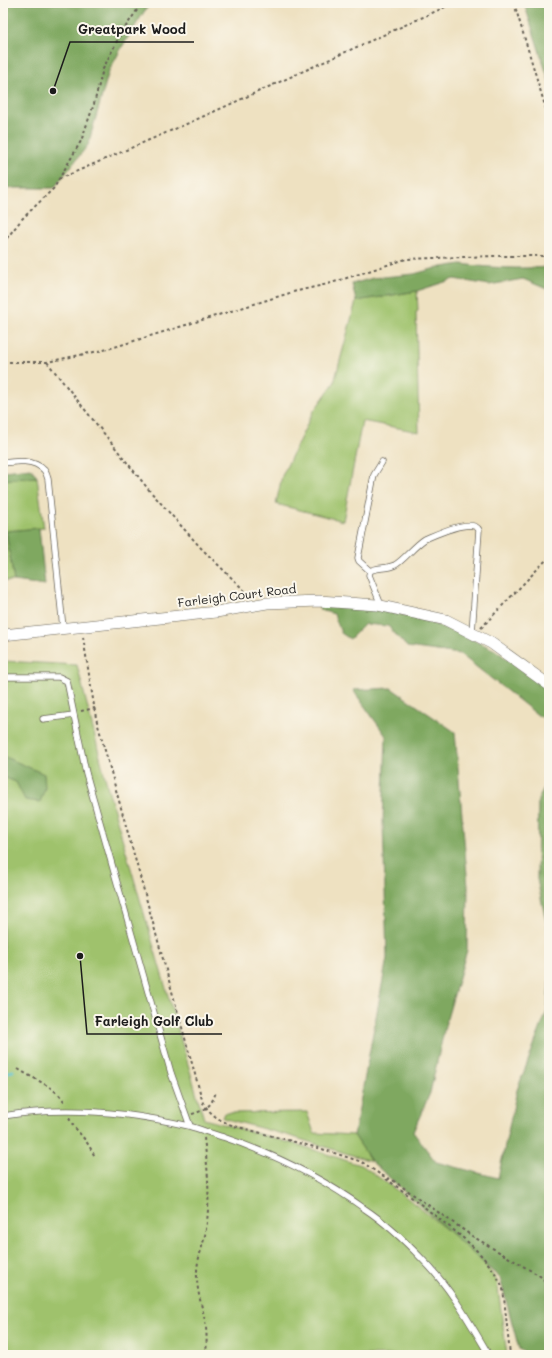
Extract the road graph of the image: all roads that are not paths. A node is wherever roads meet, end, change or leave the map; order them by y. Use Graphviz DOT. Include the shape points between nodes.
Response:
graph roads {
  1 [pos="382,462"];
  2 [pos="3,463"];
  3 [pos="370,571"];
  4 [pos="381,606"];
  5 [pos="63,628"];
  6 [pos="473,634"];
  7 [pos="3,635"];
  8 [pos="3,677"];
  9 [pos="549,685"];
  10 [pos="74,714"];
  11 [pos="43,720"];
  12 [pos="3,1116"];
  13 [pos="190,1126"];
  14 [pos="489,1355"];
  1 -- 3 [label="lane" via="374,475 358,558"];
  2 -- 5 [label="lane" via="32,462 44,470 48,479"];
  3 -- 4 [label="lane" via="369,575"];
  3 -- 6 [label="lane" via="395,565 424,540 466,525 477,527 479,530"];
  4 -- 5 [label="street, Farleigh Court Road" via="319,601 258,605 216,612"];
  4 -- 6 [label="street, Farleigh Court Road" via="446,620"];
  5 -- 7 [label="street, Farleigh Court Road"];
  6 -- 9 [label="street, Farleigh Court Road" via="491,643"];
  8 -- 10 [label="lane" via="59,677 67,680"];
  10 -- 11 [label="lane"];
  10 -- 13 [label="lane" via="86,773 171,1073"];
  12 -- 13 [label="lane" via="88,1112"];
  13 -- 14 [label="lane" via="283,1160 318,1178 366,1209 422,1259 436,1275 469,1320"];
}
